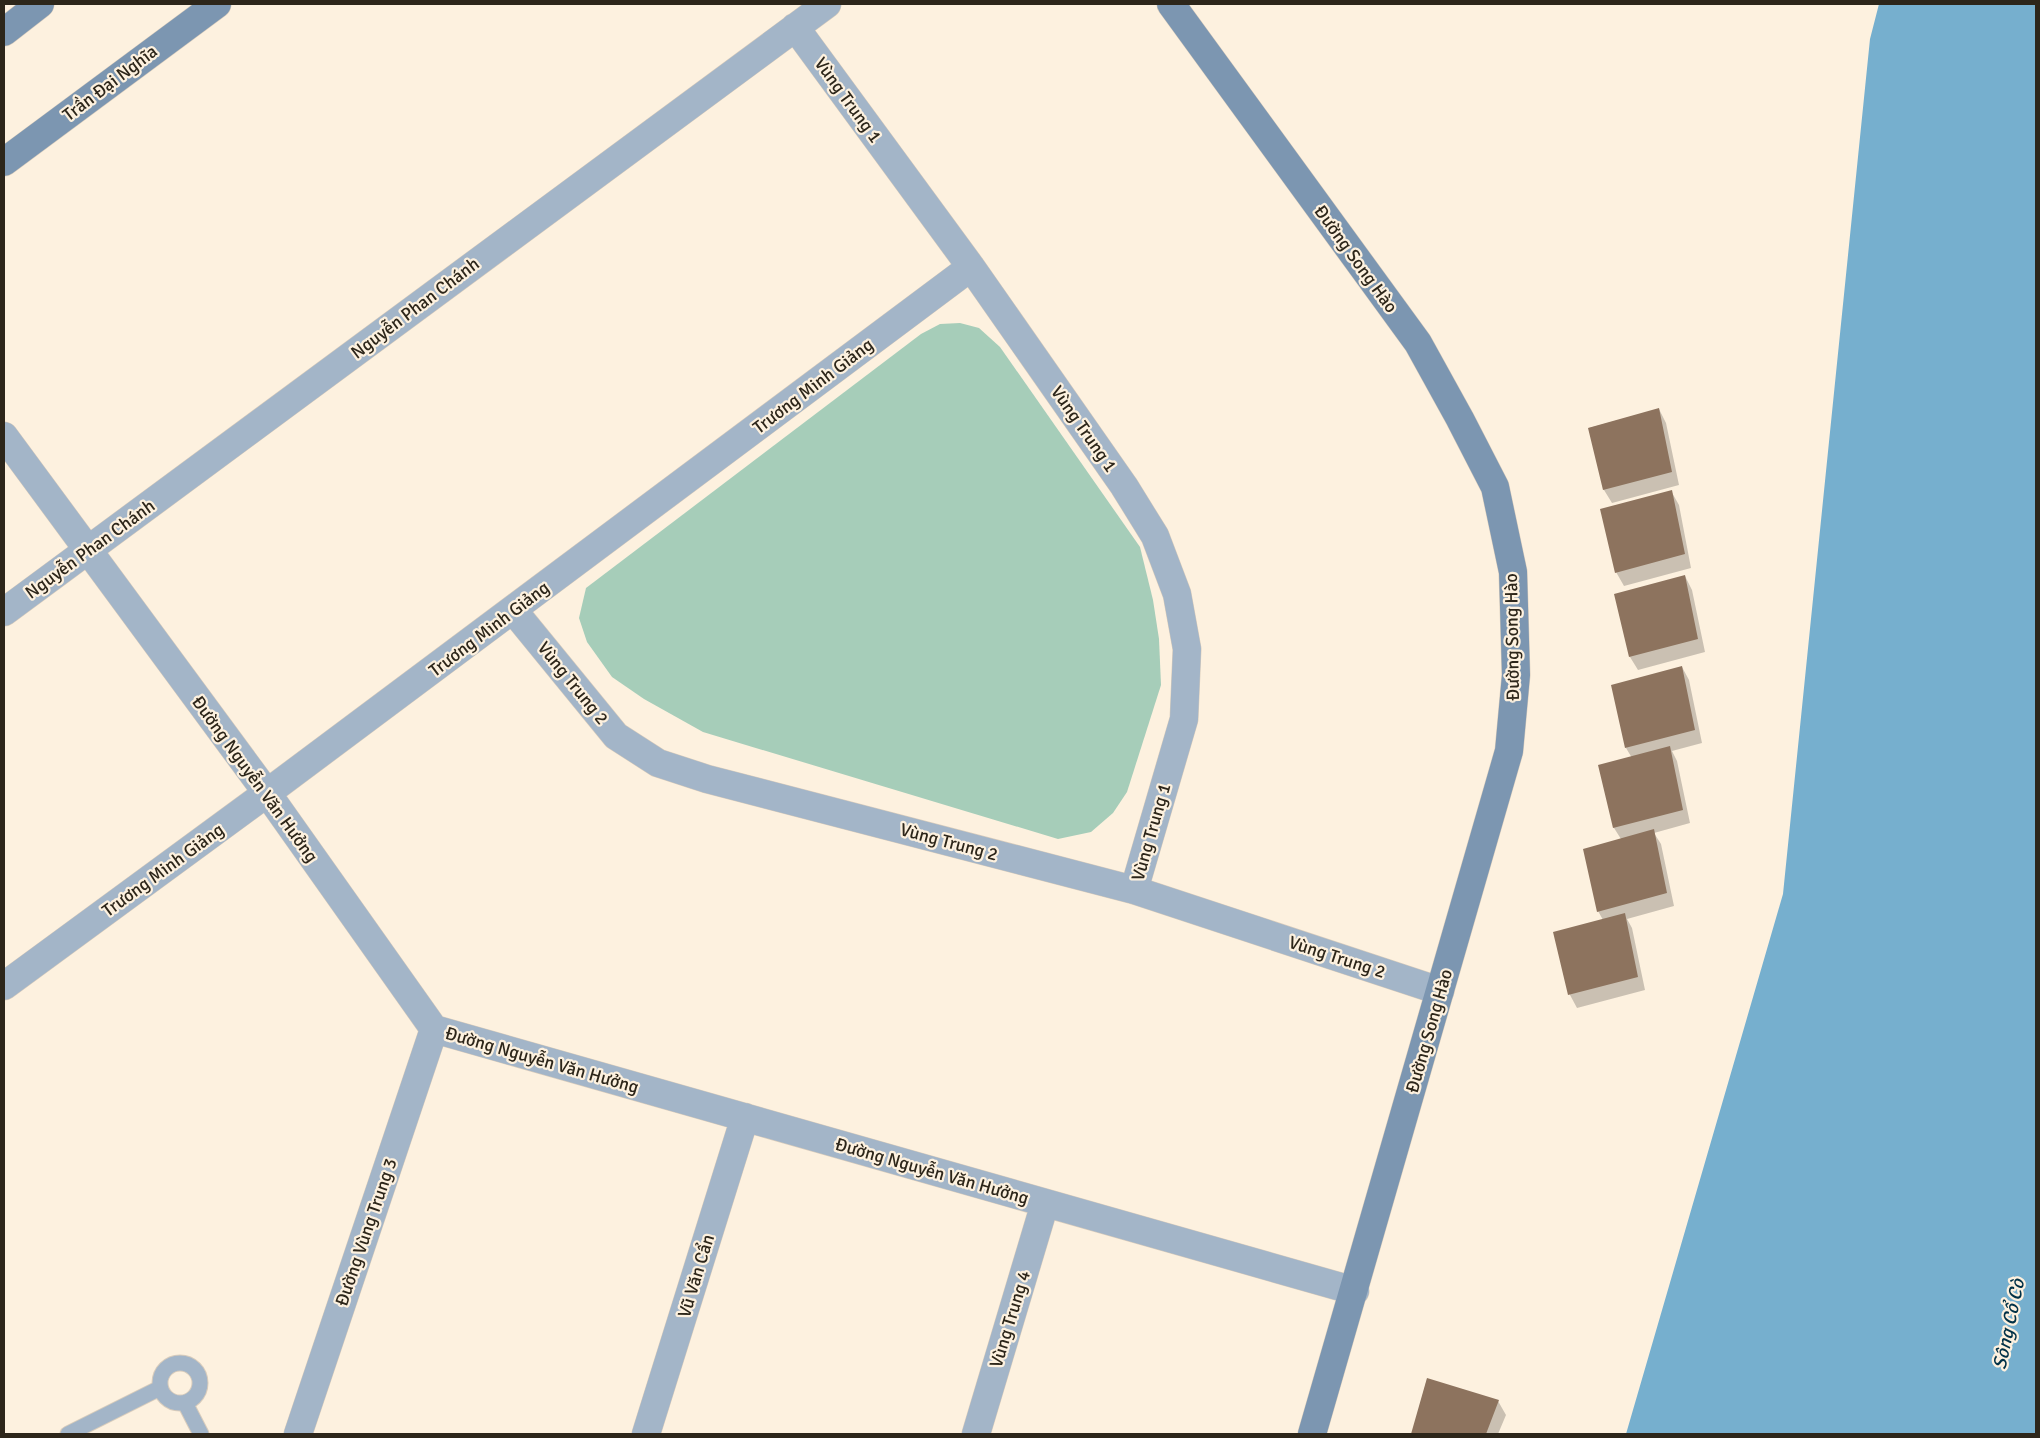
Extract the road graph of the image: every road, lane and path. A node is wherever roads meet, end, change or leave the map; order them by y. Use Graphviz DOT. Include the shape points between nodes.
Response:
graph roads {
  1 [pos="40,4"];
  2 [pos="217,4"];
  3 [pos="827,4"];
  4 [pos="1170,4"];
  5 [pos="795,27"];
  6 [pos="4,32"];
  7 [pos="4,162"];
  8 [pos="971,268"];
  9 [pos="4,436"];
  10 [pos="88,550"];
  11 [pos="513,610"];
  12 [pos="4,612"];
  13 [pos="267,793"];
  14 [pos="1134,890"];
  15 [pos="4,986"];
  16 [pos="1440,992"];
  17 [pos="434,1029"];
  18 [pos="745,1117"];
  19 [pos="1045,1203"];
  20 [pos="1355,1291"];
  21 [pos="160,1388"];
  22 [pos="186,1403"];
  23 [pos="68,1434"];
  24 [pos="201,1434"];
  25 [pos="298,1434"];
  26 [pos="646,1434"];
  27 [pos="976,1434"];
  28 [pos="1312,1434"];
  1 -- 6 [label="street"];
  2 -- 7 [label="street, Trần Đại Nghĩa"];
  3 -- 5 [label="street, Nguyễn Phan Chánh"];
  4 -- 16 [label="street, Đường Song Hào" via="1418,343 1495,487 1513,572 1516,675 1509,751"];
  5 -- 8 [label="street, Vùng Trung 1"];
  5 -- 10 [label="street, Nguyễn Phan Chánh"];
  8 -- 11 [label="street, Trương Minh Giảng"];
  8 -- 14 [label="street, Vùng Trung 1" via="1124,486 1155,536 1177,594 1187,649 1184,719"];
  9 -- 10 [label="street, Đường Nguyễn Văn Hưởng"];
  10 -- 12 [label="street, Nguyễn Phan Chánh"];
  10 -- 13 [label="street, Đường Nguyễn Văn Hưởng"];
  11 -- 13 [label="street, Trương Minh Giảng"];
  11 -- 14 [label="street, Vùng Trung 2" via="616,736 658,763 707,779"];
  13 -- 15 [label="street, Trương Minh Giảng"];
  13 -- 17 [label="street, Đường Nguyễn Văn Hưởng"];
  14 -- 16 [label="street, Vùng Trung 2"];
  16 -- 20 [label="street, Đường Song Hào"];
  17 -- 18 [label="street, Đường Nguyễn Văn Hưởng"];
  17 -- 25 [label="street, Đường Vùng Trung 3"];
  18 -- 19 [label="street, Đường Nguyễn Văn Hưởng"];
  18 -- 26 [label="street, Vũ Văn Cẩn"];
  19 -- 20 [label="street, Đường Nguyễn Văn Hưởng"];
  19 -- 27 [label="street, Vùng Trung 4"];
  20 -- 28 [label="street, Đường Song Hào"];
  21 -- 22 [label="lane" via="166,1397"];
  21 -- 22 [label="lane" via="166,1369 175,1364 185,1364 194,1369 200,1378 199,1388 194,1398"];
  21 -- 23 [label="lane"];
  22 -- 24 [label="lane"];
}
